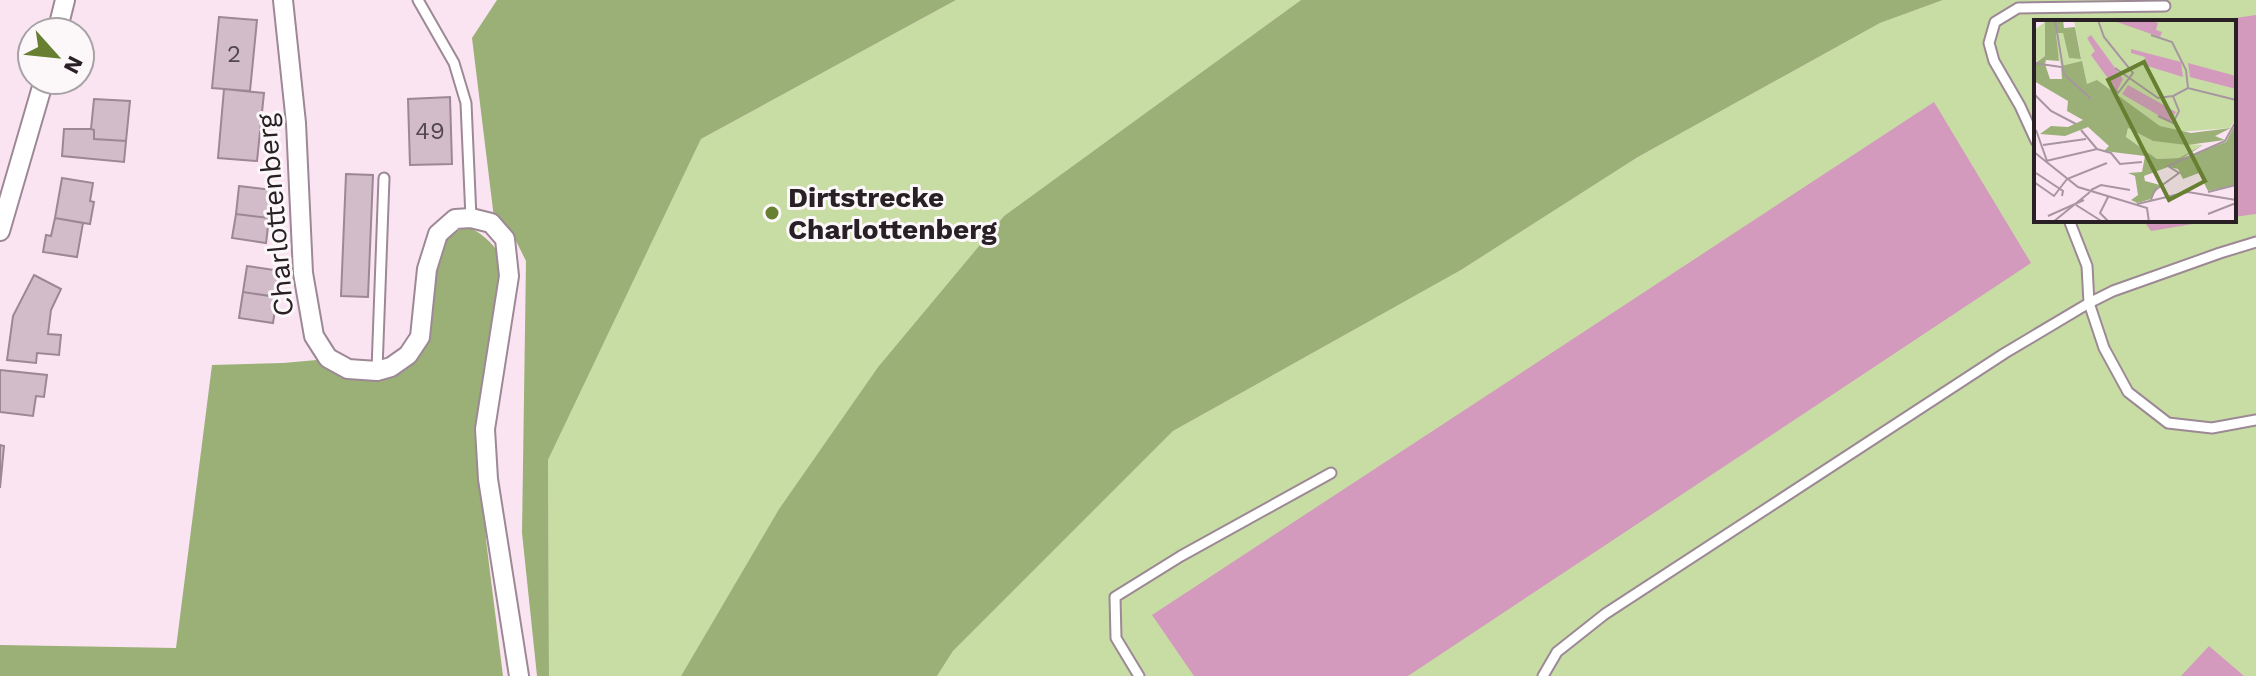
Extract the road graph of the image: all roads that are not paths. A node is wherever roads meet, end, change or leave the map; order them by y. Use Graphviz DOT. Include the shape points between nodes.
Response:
graph roads {
  1 [pos="283,0"];
  2 [pos="418,0"];
  3 [pos="2165,6"];
  4 [pos="39,96"];
  5 [pos="2034,137"];
  6 [pos="384,178"];
  7 [pos="471,218"];
  8 [pos="2070,222"];
  9 [pos="0,231"];
  10 [pos="2256,242"];
  11 [pos="2089,303"];
  12 [pos="377,371"];
  13 [pos="2256,420"];
  14 [pos="1331,473"];
  15 [pos="519,676"];
  16 [pos="1139,676"];
  17 [pos="1543,676"];
  1 -- 12 [label="street, Charlottenberg" via="303,273 314,336 328,358 348,369"];
  2 -- 7 [label="lane" via="454,63 466,103"];
  3 -- 5 [label="lane" via="2018,8 1995,22 1989,43 1994,61"];
  4 -- 9 [label="street"];
  6 -- 12 [label="lane"];
  7 -- 12 [label="street" via="455,219 438,234 427,269 420,337 408,355"];
  7 -- 15 [label="street" via="491,223 505,239 509,276 485,429"];
  8 -- 11 [label="lane" via="2087,266"];
  10 -- 11 [label="lane"];
  11 -- 13 [label="lane" via="2104,348 2128,392 2168,423 2212,428"];
  11 -- 17 [label="lane" via="1605,614 1557,652"];
  14 -- 16 [label="lane" via="1115,597 1116,638"];
}
